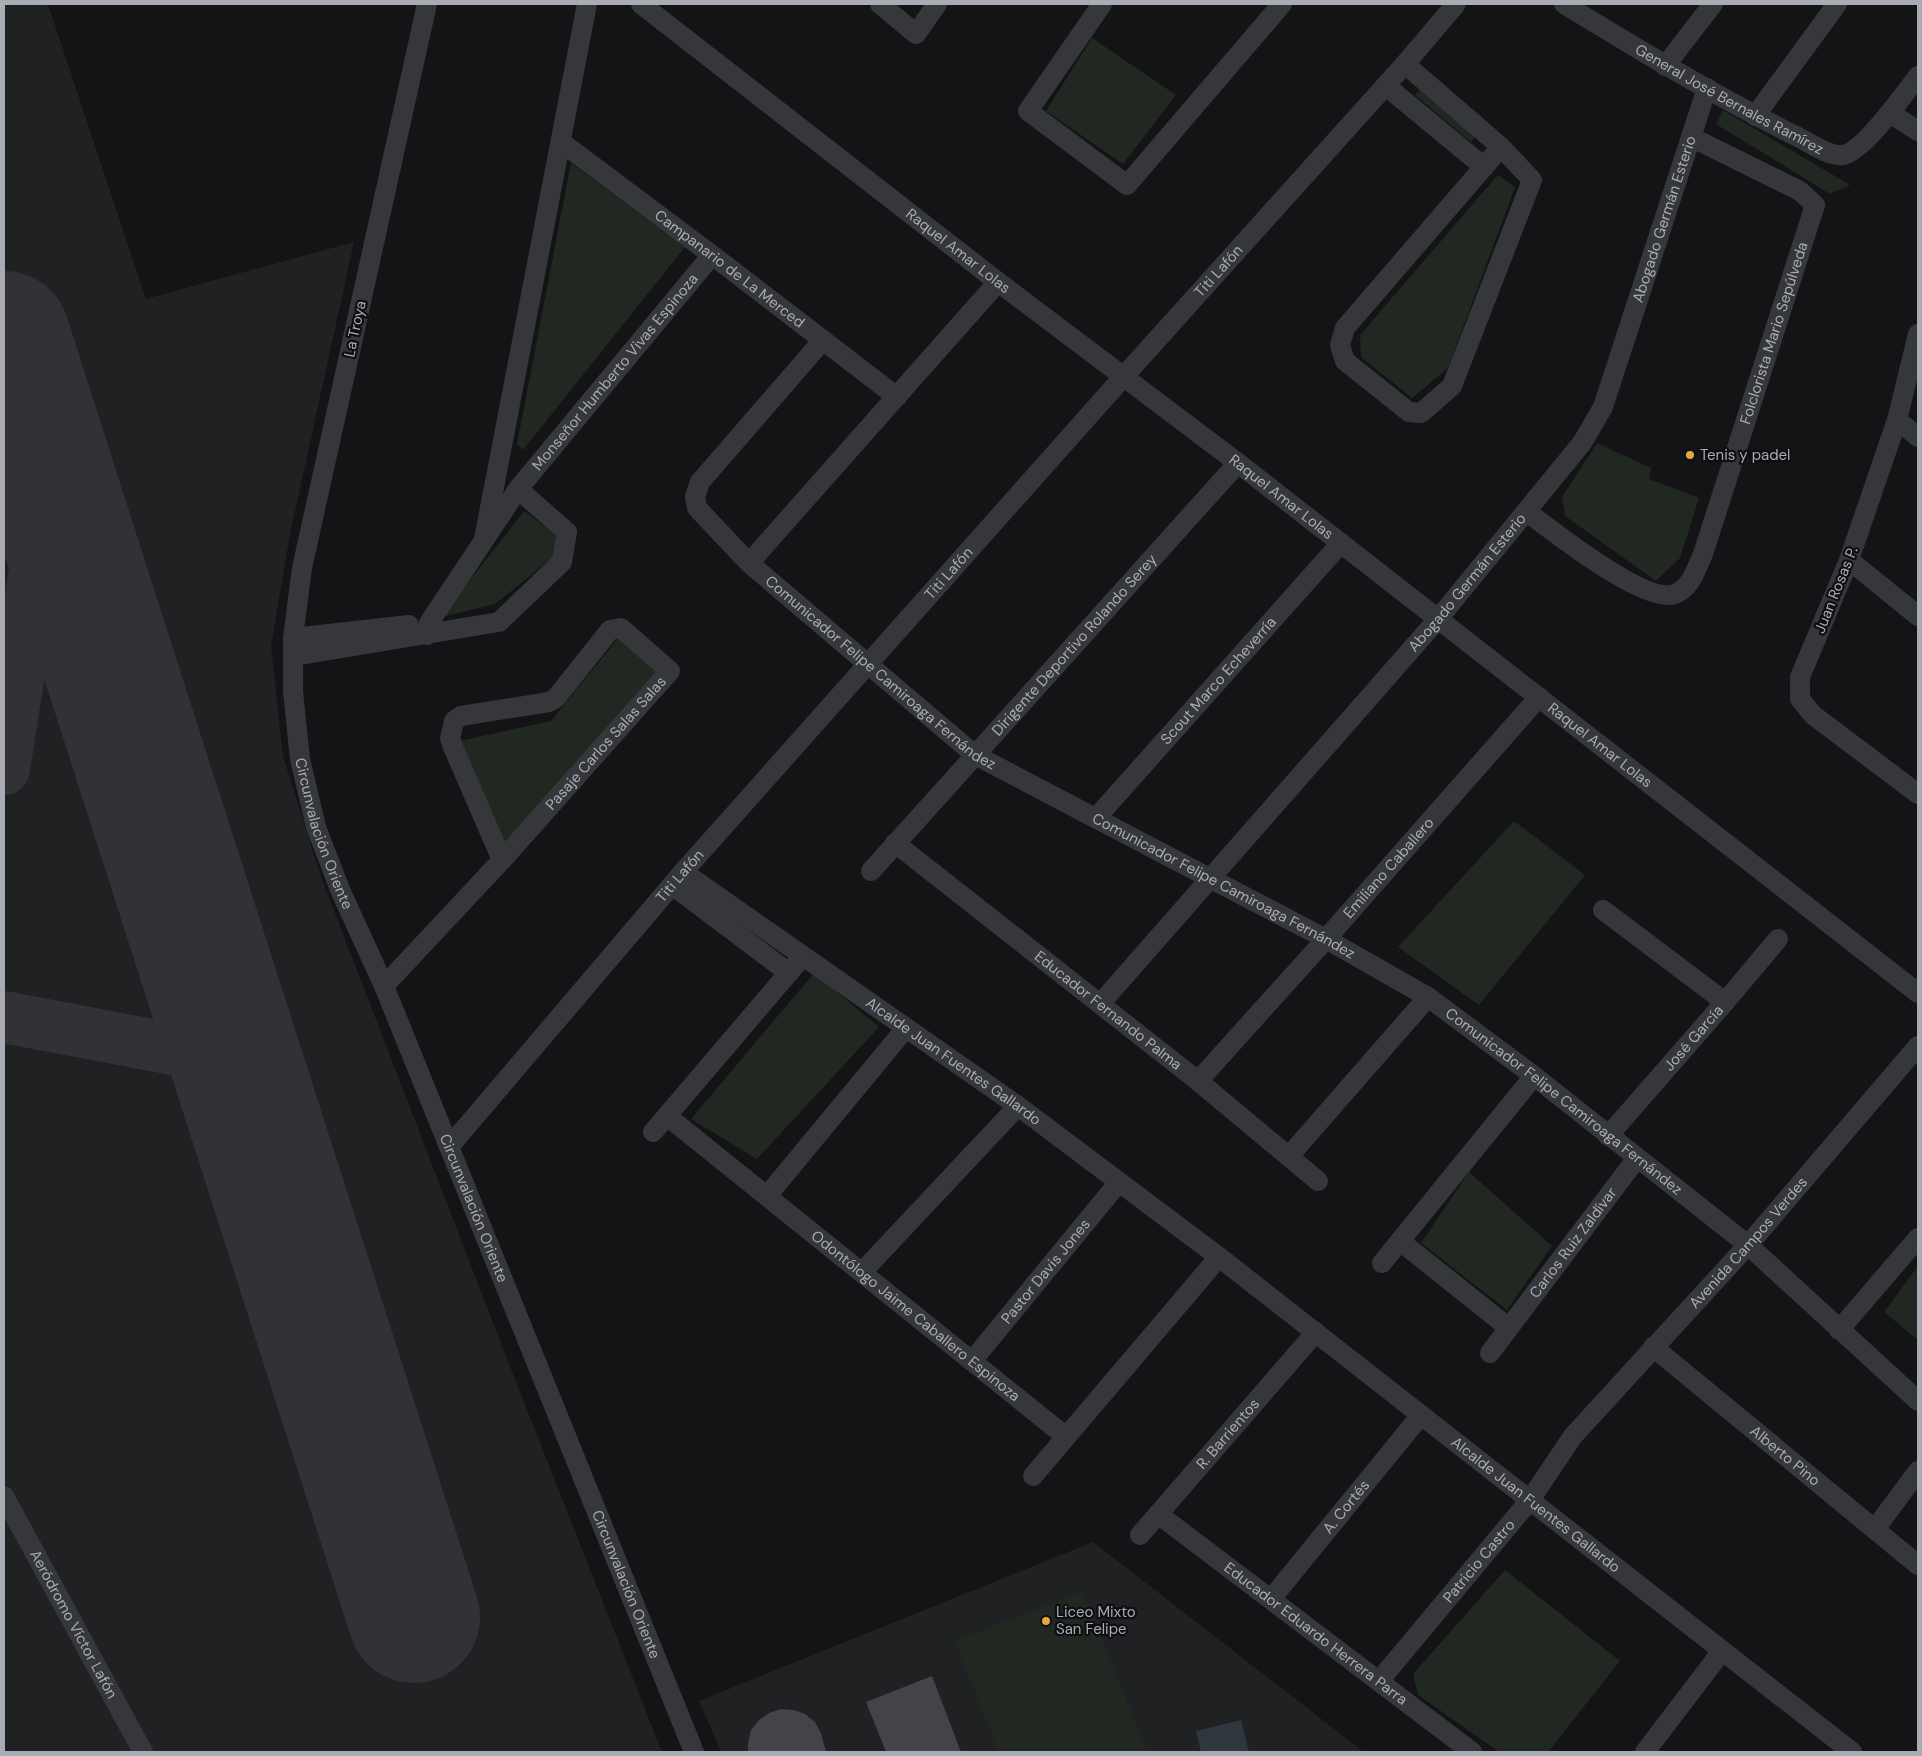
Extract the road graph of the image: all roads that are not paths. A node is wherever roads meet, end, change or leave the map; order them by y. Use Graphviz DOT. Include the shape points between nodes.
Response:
graph roads {
  1 [pos="427,4"];
  2 [pos="586,4"];
  3 [pos="642,4"];
  4 [pos="880,4"];
  5 [pos="937,4"];
  6 [pos="1102,4"];
  7 [pos="1282,4"];
  8 [pos="1456,4"];
  9 [pos="1713,4"];
  10 [pos="1837,4"];
  11 [pos="1575,6"];
  12 [pos="1405,64"];
  13 [pos="1666,66"];
  14 [pos="1918,76"];
  15 [pos="1386,86"];
  16 [pos="1707,88"];
  17 [pos="1890,113"];
  18 [pos="1755,116"];
  19 [pos="1918,132"];
  20 [pos="1691,137"];
  21 [pos="561,142"];
  22 [pos="1501,147"];
  23 [pos="1484,167"];
  24 [pos="712,255"];
  25 [pos="998,282"];
  26 [pos="1918,334"];
  27 [pos="823,340"];
  28 [pos="1124,375"];
  29 [pos="897,397"];
  30 [pos="1897,420"];
  31 [pos="1918,437"];
  32 [pos="1238,463"];
  33 [pos="518,489"];
  34 [pos="1526,511"];
  35 [pos="484,539"];
  36 [pos="1341,543"];
  37 [pos="1849,560"];
  38 [pos="749,563"];
  39 [pos="1918,616"];
  40 [pos="1438,619"];
  41 [pos="428,629"];
  42 [pos="293,647"];
  43 [pos="868,665"];
  44 [pos="1539,697"];
  45 [pos="975,755"];
  46 [pos="1918,794"];
  47 [pos="1096,818"];
  48 [pos="895,843"];
  49 [pos="502,860"];
  50 [pos="870,871"];
  51 [pos="678,879"];
  52 [pos="1212,879"];
  53 [pos="1603,910"];
  54 [pos="1326,938"];
  55 [pos="1778,938"];
  56 [pos="803,956"];
  57 [pos="789,973"];
  58 [pos="384,986"];
  59 [pos="1918,992"];
  60 [pos="1428,997"];
  61 [pos="1726,1002"];
  62 [pos="1100,1004"];
  63 [pos="906,1028"];
  64 [pos="1918,1046"];
  65 [pos="1534,1076"];
  66 [pos="1198,1081"];
  67 [pos="1018,1106"];
  68 [pos="667,1116"];
  69 [pos="653,1132"];
  70 [pos="1608,1136"];
  71 [pos="449,1147"];
  72 [pos="1290,1155"];
  73 [pos="1637,1158"];
  74 [pos="1318,1181"];
  75 [pos="1119,1182"];
  76 [pos="767,1196"];
  77 [pos="1918,1238"];
  78 [pos="1400,1241"];
  79 [pos="1748,1245"];
  80 [pos="1219,1257"];
  81 [pos="1382,1263"];
  82 [pos="862,1272"];
  83 [pos="1509,1328"];
  84 [pos="1839,1330"];
  85 [pos="1316,1332"];
  86 [pos="1653,1347"];
  87 [pos="1490,1353"];
  88 [pos="972,1361"];
  89 [pos="1918,1401"];
  90 [pos="1421,1415"];
  91 [pos="1065,1436"];
  92 [pos="1574,1436"];
  93 [pos="1918,1471"];
  94 [pos="1033,1476"];
  95 [pos="4,1496"];
  96 [pos="1530,1500"];
  97 [pos="1158,1514"];
  98 [pos="1875,1529"];
  99 [pos="1140,1536"];
  100 [pos="1918,1565"];
  101 [pos="1271,1599"];
  102 [pos="1722,1651"];
  103 [pos="1379,1681"];
  104 [pos="1830,1746"];
  105 [pos="143,1752"];
  106 [pos="694,1752"];
  107 [pos="1472,1752"];
  108 [pos="1645,1752"];
  109 [pos="1852,1752"];
  1 -- 42 [label="street, La Troya" via="302,568"];
  2 -- 21 [label="street"];
  3 -- 25 [label="street, Raquel Amar Lolas"];
  4 -- 5 [label="street" via="916,34"];
  6 -- 7 [label="street" via="1028,111 1127,185"];
  8 -- 12 [label="street, Titi Lafón"];
  9 -- 13 [label="street"];
  10 -- 18 [label="street"];
  11 -- 13 [label="street, General José Bernales Ramírez"];
  12 -- 15 [label="street, Titi Lafón"];
  12 -- 22 [label="street"];
  13 -- 16 [label="street, General José Bernales Ramírez"];
  14 -- 17 [label="street, General José Bernales Ramírez"];
  15 -- 23 [label="street"];
  15 -- 28 [label="street, Titi Lafón"];
  16 -- 18 [label="street, General José Bernales Ramírez"];
  16 -- 20 [label="street, Abogado Germán Esterio"];
  17 -- 18 [label="street, General José Bernales Ramírez" via="1853,152 1838,155"];
  17 -- 19 [label="street"];
  20 -- 34 [label="street, Abogado Germán Esterio" via="1603,407 1582,443"];
  20 -- 34 [label="street, Folclorista Mario Sepúlveda" via="1800,191 1815,204 1703,554 1689,584 1674,594 1654,595 1632,585"];
  21 -- 24 [label="street, Campanario de La Merced"];
  21 -- 35 [label="street"];
  22 -- 23 [label="street"];
  22 -- 23 [label="street" via="1532,180 1452,386 1421,412 1409,412 1345,361 1340,345 1345,328"];
  24 -- 27 [label="street, Campanario de La Merced"];
  24 -- 33 [label="street, Monseñor Humberto Vivas Espinoza"];
  25 -- 28 [label="street, Raquel Amar Lolas"];
  25 -- 29 [label="street"];
  26 -- 30 [label="street, Juan Rosas P."];
  27 -- 29 [label="street, Campanario de La Merced"];
  27 -- 38 [label="street, Comunicador Felipe Camiroaga Fernández" via="700,482 695,497 697,508"];
  28 -- 32 [label="street, Raquel Amar Lolas"];
  28 -- 43 [label="street, Titi Lafón"];
  29 -- 38 [label="street"];
  30 -- 31 [label="street"];
  30 -- 37 [label="street, Juan Rosas P."];
  32 -- 36 [label="street, Raquel Amar Lolas"];
  32 -- 45 [label="street, Dirigente Deportivo Rolando Serey"];
  33 -- 35 [label="street, Monseñor Humberto Vivas Espinoza"];
  33 -- 41 [label="street" via="567,532 562,562 499,622"];
  34 -- 40 [label="street, Abogado Germán Esterio"];
  35 -- 41 [label="street, Monseñor Humberto Vivas Espinoza"];
  36 -- 40 [label="street, Raquel Amar Lolas"];
  36 -- 47 [label="street, Scout Marco Echeverría"];
  37 -- 39 [label="street"];
  37 -- 46 [label="street, Juan Rosas P." via="1800,677 1800,699 1812,715"];
  38 -- 43 [label="street, Comunicador Felipe Camiroaga Fernández"];
  40 -- 44 [label="street, Raquel Amar Lolas"];
  40 -- 52 [label="street, Abogado Germán Esterio"];
  41 -- 42 [label="street"];
  42 -- 58 [label="street, Circunvalación Oriente" via="293,691 299,751 316,827 341,892"];
  43 -- 45 [label="street, Comunicador Felipe Camiroaga Fernández"];
  43 -- 51 [label="street, Titi Lafón"];
  44 -- 54 [label="street, Emiliano Caballero"];
  44 -- 59 [label="street, Raquel Amar Lolas"];
  45 -- 47 [label="street, Comunicador Felipe Camiroaga Fernández"];
  45 -- 48 [label="street, Dirigente Deportivo Rolando Serey"];
  47 -- 52 [label="street, Comunicador Felipe Camiroaga Fernández"];
  48 -- 50 [label="street, Dirigente Deportivo Rolando Serey"];
  48 -- 62 [label="street, Educador Fernando Palma"];
  49 -- 49 [label="street, Pasaje Carlos Salas Salas" via="452,746 450,738 454,721 461,716 549,702 556,698 610,630 621,628 670,671"];
  49 -- 58 [label="street, Pasaje Carlos Salas Salas"];
  51 -- 56 [label="street, Alcalde Juan Fuentes Gallardo"];
  51 -- 57 [label="street"];
  51 -- 71 [label="street, Titi Lafón"];
  52 -- 54 [label="street, Comunicador Felipe Camiroaga Fernández"];
  52 -- 62 [label="street, Abogado Germán Esterio"];
  53 -- 61 [label="street"];
  54 -- 60 [label="street, Comunicador Felipe Camiroaga Fernández"];
  54 -- 66 [label="street, Emiliano Caballero"];
  55 -- 61 [label="street, José García"];
  56 -- 57 [label="street"];
  56 -- 63 [label="street, Alcalde Juan Fuentes Gallardo"];
  57 -- 68 [label="street"];
  58 -- 71 [label="street, Circunvalación Oriente"];
  60 -- 65 [label="street, Comunicador Felipe Camiroaga Fernández"];
  60 -- 72 [label="street"];
  61 -- 70 [label="street, José García"];
  62 -- 66 [label="street, Educador Fernando Palma"];
  63 -- 67 [label="street, Alcalde Juan Fuentes Gallardo"];
  63 -- 76 [label="street"];
  64 -- 79 [label="street, Avenida Campos Verdes"];
  65 -- 70 [label="street, Comunicador Felipe Camiroaga Fernández"];
  65 -- 78 [label="street"];
  66 -- 72 [label="street, Educador Fernando Palma"];
  67 -- 75 [label="street, Alcalde Juan Fuentes Gallardo"];
  67 -- 82 [label="street"];
  68 -- 69 [label="street"];
  68 -- 76 [label="street, Odontólogo Jaime Caballero Espinoza"];
  70 -- 73 [label="street, Comunicador Felipe Camiroaga Fernández"];
  71 -- 106 [label="street, Circunvalación Oriente"];
  72 -- 74 [label="street, Educador Fernando Palma"];
  73 -- 79 [label="street, Comunicador Felipe Camiroaga Fernández"];
  73 -- 83 [label="street, Carlos Ruiz Zaldívar"];
  75 -- 80 [label="street, Alcalde Juan Fuentes Gallardo"];
  75 -- 88 [label="street, Pastor Davis Jones"];
  76 -- 82 [label="street, Odontólogo Jaime Caballero Espinoza"];
  77 -- 84 [label="street"];
  78 -- 81 [label="street"];
  78 -- 83 [label="street"];
  79 -- 84 [label="street, Comunicador Felipe Camiroaga Fernández"];
  79 -- 86 [label="street, Avenida Campos Verdes"];
  80 -- 85 [label="street, Alcalde Juan Fuentes Gallardo"];
  80 -- 91 [label="street"];
  82 -- 88 [label="street, Odontólogo Jaime Caballero Espinoza"];
  83 -- 87 [label="street, Carlos Ruiz Zaldívar"];
  84 -- 89 [label="street, Comunicador Felipe Camiroaga Fernández"];
  85 -- 90 [label="street, Alcalde Juan Fuentes Gallardo"];
  85 -- 97 [label="street, R. Barrientos"];
  86 -- 92 [label="street, Avenida Campos Verdes"];
  86 -- 98 [label="street, Alberto Pino"];
  88 -- 91 [label="street, Odontólogo Jaime Caballero Espinoza"];
  90 -- 96 [label="street, Alcalde Juan Fuentes Gallardo"];
  90 -- 101 [label="street, A. Cortés"];
  91 -- 94 [label="street"];
  92 -- 96 [label="street, Patricio Castro"];
  93 -- 98 [label="street"];
  95 -- 105 [label="street, Aeródromo Víctor Lafón"];
  96 -- 102 [label="street, Alcalde Juan Fuentes Gallardo"];
  96 -- 103 [label="street, Patricio Castro"];
  97 -- 99 [label="street, R. Barrientos"];
  97 -- 101 [label="street, Educador Eduardo Herrera Parra"];
  98 -- 100 [label="street, Alberto Pino"];
  101 -- 103 [label="street, Educador Eduardo Herrera Parra"];
  102 -- 104 [label="street, Alcalde Juan Fuentes Gallardo"];
  102 -- 108 [label="street"];
  103 -- 107 [label="street, Educador Eduardo Herrera Parra"];
  104 -- 109 [label="street, Alcalde Juan Fuentes Gallardo"];
}
